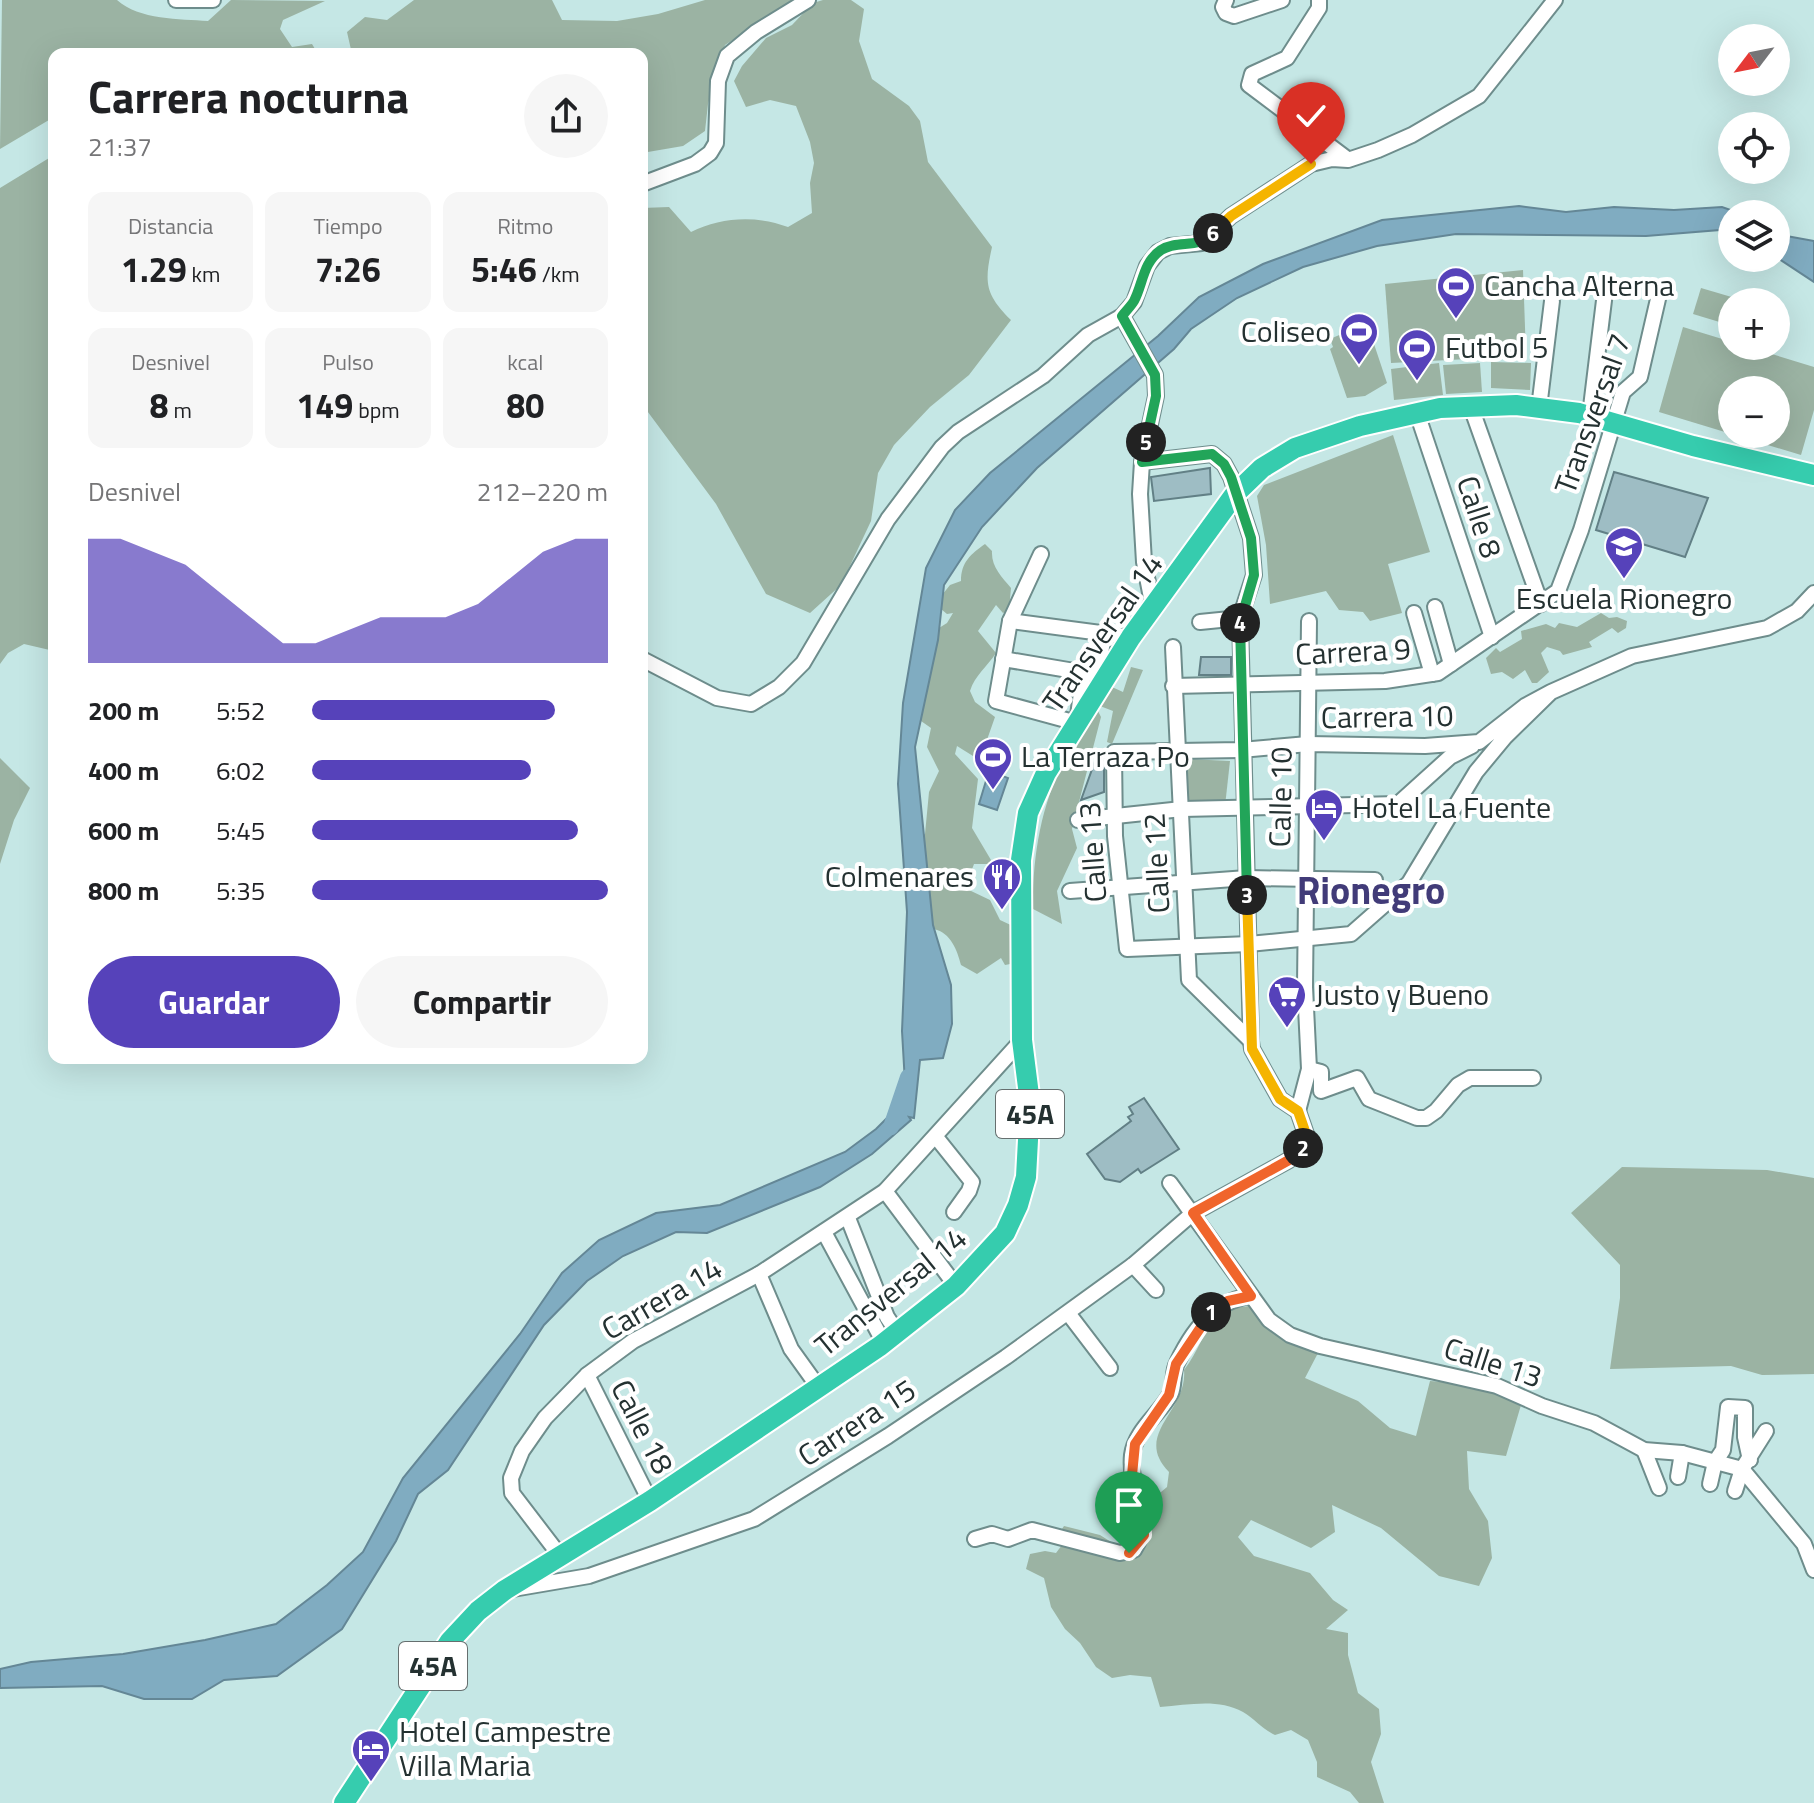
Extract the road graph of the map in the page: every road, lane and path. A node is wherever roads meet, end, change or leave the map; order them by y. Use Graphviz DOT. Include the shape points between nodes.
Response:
graph roads {
  1 [pos="176,0"];
  2 [pos="213,0"];
  3 [pos="808,0"];
  4 [pos="1226,0"];
  5 [pos="1282,0"];
  6 [pos="1319,0"];
  7 [pos="1555,0"];
  8 [pos="1348,160"];
  9 [pos="648,182"];
  10 [pos="1606,284"];
  11 [pos="1658,299"];
  12 [pos="1552,301"];
  13 [pos="1122,316"];
  14 [pos="1471,407"];
  15 [pos="1539,408"];
  16 [pos="1417,413"];
  17 [pos="1590,415"];
  18 [pos="1613,422"];
  19 [pos="1142,462"];
  20 [pos="1814,475"];
  21 [pos="1235,494"];
  22 [pos="1041,554"];
  23 [pos="1558,591"];
  24 [pos="1814,593"];
  25 [pos="1541,604"];
  26 [pos="1435,607"];
  27 [pos="1153,608"];
  28 [pos="1414,613"];
  29 [pos="1240,618"];
  30 [pos="1010,621"];
  31 [pos="1309,621"];
  32 [pos="1200,622"];
  33 [pos="1104,633"];
  34 [pos="1131,637"];
  35 [pos="1492,637"];
  36 [pos="1173,647"];
  37 [pos="1003,659"];
  38 [pos="648,662"];
  39 [pos="1451,664"];
  40 [pos="1091,673"];
  41 [pos="1432,674"];
  42 [pos="1308,682"];
  43 [pos="1242,684"];
  44 [pos="1173,686"];
  45 [pos="1551,692"];
  46 [pos="1077,723"];
  47 [pos="1479,742"];
  48 [pos="1308,744"];
  49 [pos="1241,750"];
  50 [pos="1114,752"];
  51 [pos="1177,752"];
  52 [pos="1243,806"];
  53 [pos="1306,807"];
  54 [pos="1182,809"];
  55 [pos="1114,817"];
  56 [pos="1078,820"];
  57 [pos="1247,878"];
  58 [pos="1306,879"];
  59 [pos="1375,880"];
  60 [pos="1186,881"];
  61 [pos="1121,888"];
  62 [pos="1070,891"];
  63 [pos="1307,937"];
  64 [pos="1249,944"];
  65 [pos="1186,948"];
  66 [pos="1022,1040"];
  67 [pos="1251,1041"];
  68 [pos="1309,1069"];
  69 [pos="1533,1078"];
  70 [pos="1298,1111"];
  71 [pos="936,1137"];
  72 [pos="1170,1183"];
  73 [pos="885,1191"];
  74 [pos="954,1212"];
  75 [pos="1193,1213"];
  76 [pos="848,1218"];
  77 [pos="824,1232"];
  78 [pos="1133,1265"];
  79 [pos="759,1274"];
  80 [pos="956,1286"];
  81 [pos="1156,1290"];
  82 [pos="1251,1296"];
  83 [pos="1068,1313"];
  84 [pos="890,1338"];
  85 [pos="1110,1368"];
  86 [pos="587,1375"];
  87 [pos="819,1388"];
  88 [pos="1766,1431"];
  89 [pos="1644,1450"];
  90 [pos="1682,1453"];
  91 [pos="1715,1462"];
  92 [pos="1746,1465"];
  93 [pos="1678,1477"];
  94 [pos="1710,1484"];
  95 [pos="1659,1488"];
  96 [pos="1735,1491"];
  97 [pos="650,1501"];
  98 [pos="975,1539"];
  99 [pos="561,1557"];
  100 [pos="1814,1570"];
  101 [pos="505,1590"];
  102 [pos="344,1803"];
  1 -- 2 [label="street"];
  3 -- 9 [label="street" via="727,56 718,81 716,143 710,153"];
  4 -- 5 [label="street" via="1223,7 1234,16"];
  6 -- 8 [label="street" via="1287,58 1252,74 1249,85"];
  7 -- 8 [label="street" via="1479,96 1412,135"];
  8 -- 13 [label="street" via="1311,164 1231,216 1202,243 1158,252"];
  10 -- 17 [label="street"];
  11 -- 18 [label="street, Transversal 7" via="1640,377 1623,392"];
  12 -- 15 [label="street"];
  13 -- 19 [label="street" via="1155,375 1156,396"];
  13 -- 38 [label="street" via="1088,335 1043,376 942,447 888,519 803,663 779,687 751,704 717,698"];
  14 -- 15 [label="highway, 45A"];
  14 -- 16 [label="highway, 45A"];
  14 -- 25 [label="street, Calle 8"];
  15 -- 17 [label="highway, 45A"];
  16 -- 21 [label="highway, Transversal 14 / 45A" via="1295,448"];
  16 -- 35 [label="street, Calle 8"];
  17 -- 18 [label="highway, 45A"];
  18 -- 20 [label="highway, 45A"];
  18 -- 23 [label="street, Transversal 7"];
  19 -- 21 [label="street" via="1212,454 1224,464"];
  19 -- 27 [label="street" via="1141,523"];
  21 -- 27 [label="highway, Transversal 14 / 45A"];
  21 -- 29 [label="street" via="1251,538 1254,575"];
  22 -- 30 [label="street"];
  23 -- 25 [label="street, Carrera 9"];
  24 -- 45 [label="street, Carrera 10" via="1797,611 1767,628 1632,656"];
  25 -- 35 [label="street, Carrera 9"];
  26 -- 39 [label="street"];
  27 -- 34 [label="highway, Transversal 14 / 45A"];
  28 -- 41 [label="street"];
  29 -- 32 [label="street"];
  29 -- 43 [label="street"];
  30 -- 33 [label="street"];
  30 -- 37 [label="street"];
  31 -- 42 [label="street, Calle 10"];
  33 -- 34 [label="street"];
  33 -- 40 [label="street"];
  34 -- 46 [label="highway, Transversal 14 / 45A"];
  35 -- 39 [label="street, Carrera 9"];
  36 -- 44 [label="street, Calle 12"];
  37 -- 40 [label="street"];
  37 -- 46 [label="street" via="996,701"];
  39 -- 41 [label="street, Carrera 9"];
  40 -- 46 [label="street"];
  41 -- 42 [label="street, Carrera 9"];
  42 -- 43 [label="street, Carrera 9"];
  42 -- 48 [label="street, Calle 10"];
  43 -- 44 [label="street, Carrera 9"];
  43 -- 49 [label="street"];
  44 -- 51 [label="street, Calle 12"];
  45 -- 47 [label="street, Carrera 10"];
  45 -- 63 [label="street" via="1476,772 1409,883 1356,931"];
  46 -- 66 [label="highway, Transversal 14 / 45A" via="1028,813 1021,860"];
  47 -- 48 [label="street, Carrera 10"];
  47 -- 53 [label="street" via="1450,757 1398,804"];
  48 -- 49 [label="street, Carrera 10"];
  48 -- 53 [label="street, Calle 10"];
  49 -- 51 [label="street, Carrera 10"];
  49 -- 52 [label="street"];
  50 -- 51 [label="street, Carrera 10"];
  50 -- 55 [label="street, Calle 13"];
  51 -- 54 [label="street, Calle 12"];
  52 -- 53 [label="street"];
  52 -- 54 [label="street"];
  52 -- 57 [label="street"];
  53 -- 58 [label="street, Calle 10"];
  54 -- 55 [label="street"];
  54 -- 60 [label="street, Calle 12"];
  55 -- 56 [label="street"];
  55 -- 61 [label="street, Calle 13"];
  57 -- 58 [label="street"];
  57 -- 60 [label="street"];
  57 -- 64 [label="street"];
  58 -- 59 [label="street"];
  58 -- 63 [label="street, Calle 10"];
  60 -- 61 [label="street"];
  60 -- 65 [label="street, Calle 12"];
  61 -- 62 [label="street"];
  61 -- 65 [label="street, Calle 13" via="1127,949"];
  63 -- 64 [label="street"];
  63 -- 68 [label="street, Calle 10"];
  64 -- 65 [label="street"];
  64 -- 67 [label="street"];
  65 -- 67 [label="street, Calle 12" via="1189,980"];
  66 -- 71 [label="street, Carrera 14"];
  66 -- 80 [label="highway, Transversal 14 / 45A" via="1030,1103 1026,1177 1005,1233"];
  67 -- 70 [label="street" via="1280,1099"];
  68 -- 69 [label="street" via="1321,1072 1321,1091 1357,1078 1369,1099 1417,1118 1436,1111 1470,1078"];
  68 -- 70 [label="street, Calle 10"];
  70 -- 75 [label="street, Carrera 15" via="1307,1137 1302,1149"];
  71 -- 73 [label="street, Carrera 14"];
  71 -- 74 [label="street" via="972,1182"];
  72 -- 75 [label="street, Calle 13"];
  73 -- 76 [label="street, Carrera 14"];
  73 -- 80 [label="street"];
  75 -- 78 [label="street, Carrera 15"];
  75 -- 82 [label="street, Calle 13"];
  76 -- 77 [label="street, Carrera 14"];
  76 -- 84 [label="street" via="887,1317"];
  77 -- 79 [label="street, Carrera 14"];
  77 -- 84 [label="street"];
  78 -- 81 [label="street"];
  78 -- 83 [label="street, Carrera 15"];
  79 -- 86 [label="street, Carrera 14" via="633,1341"];
  79 -- 87 [label="street" via="791,1349"];
  80 -- 84 [label="highway, Transversal 14 / 45A"];
  82 -- 89 [label="street, Calle 13" via="1269,1320 1290,1335 1497,1386 1594,1423"];
  82 -- 98 [label="street" via="1228,1301 1202,1322 1176,1364 1169,1395 1135,1444 1132,1475 1144,1535 1134,1550 1120,1553 1032,1530 1008,1539 992,1534"];
  83 -- 85 [label="street"];
  83 -- 101 [label="street, Carrera 15" via="888,1436 754,1519 589,1576"];
  84 -- 87 [label="highway, Transversal 14 / 45A"];
  86 -- 97 [label="street, Calle 18"];
  86 -- 99 [label="street, Carrera 14" via="545,1418 511,1478 512,1493"];
  87 -- 97 [label="highway, Transversal 14 / 45A"];
  88 -- 92 [label="street"];
  89 -- 90 [label="street, Calle 13"];
  89 -- 95 [label="street"];
  90 -- 91 [label="street, Calle 13"];
  90 -- 93 [label="street"];
  91 -- 92 [label="street, Calle 13"];
  91 -- 92 [label="street" via="1723,1450 1728,1407 1745,1408"];
  91 -- 94 [label="street"];
  92 -- 96 [label="street"];
  92 -- 100 [label="street" via="1804,1544"];
  97 -- 99 [label="highway, Transversal 14 / 45A"];
  99 -- 101 [label="highway, Transversal 14 / 45A"];
  101 -- 102 [label="highway, Transversal 14 / 45A" via="450,1641"];
}
